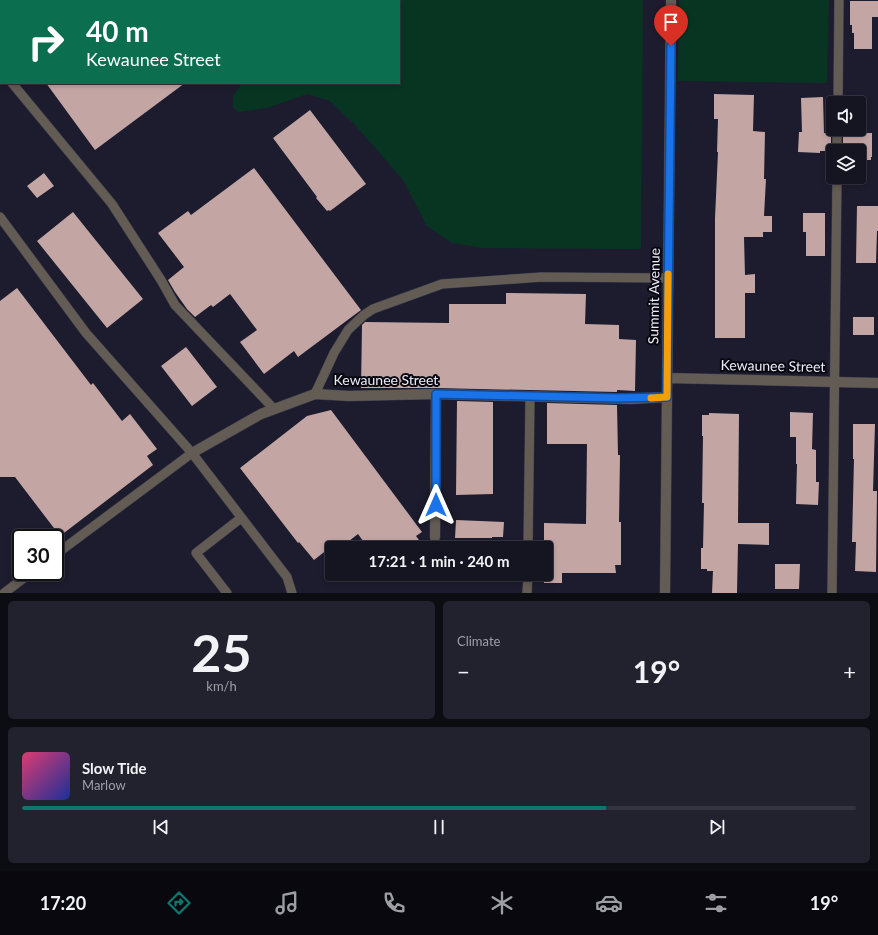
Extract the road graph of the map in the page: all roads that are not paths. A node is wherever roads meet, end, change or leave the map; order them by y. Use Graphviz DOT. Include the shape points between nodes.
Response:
graph roads {
  1 [pos="672,0"];
  2 [pos="839,0"];
  3 [pos="13,84"];
  4 [pos="838,96"];
  5 [pos="837,184"];
  6 [pos="0,217"];
  7 [pos="668,278"];
  8 [pos="667,378"];
  9 [pos="834,382"];
  10 [pos="878,383"];
  11 [pos="315,394"];
  12 [pos="436,394"];
  13 [pos="530,397"];
  14 [pos="667,397"];
  15 [pos="274,409"];
  16 [pos="192,453"];
  17 [pos="241,518"];
  18 [pos="435,537"];
  19 [pos="528,541"];
  20 [pos="64,548"];
  21 [pos="20,581"];
  22 [pos="528,581"];
  23 [pos="0,587"];
  24 [pos="4,593"];
  25 [pos="227,593"];
  26 [pos="292,593"];
  27 [pos="527,593"];
  28 [pos="665,593"];
  29 [pos="832,593"];
  1 -- 7 [label="street, Summit Avenue"];
  2 -- 4 [label="lane"];
  3 -- 15 [label="lane" via="112,204 175,305"];
  5 -- 9 [label="lane"];
  6 -- 16 [label="lane" via="86,333"];
  7 -- 8 [label="street, Summit Avenue"];
  7 -- 11 [label="lane" via="542,277 442,284 373,309 364,315 348,330"];
  8 -- 9 [label="street, Kewaunee Street"];
  8 -- 14 [label="street, Summit Avenue"];
  9 -- 10 [label="street, Kewaunee Street"];
  9 -- 29 [label="lane"];
  11 -- 12 [label="street, Kewaunee Street"];
  11 -- 15 [label="street, Kewaunee Street"];
  12 -- 13 [label="street, Kewaunee Street"];
  12 -- 18 [label="street"];
  13 -- 14 [label="street, Kewaunee Street"];
  13 -- 19 [label="lane"];
  14 -- 28 [label="street, Summit Avenue"];
  15 -- 16 [label="street, Kewaunee Street"];
  16 -- 17 [label="lane"];
  16 -- 20 [label="lane"];
  17 -- 25 [label="lane" via="196,553"];
  17 -- 26 [label="lane" via="287,577"];
  21 -- 24 [label="lane"];
  22 -- 27 [label="lane"];
  23 -- 24 [label="lane"];
}
